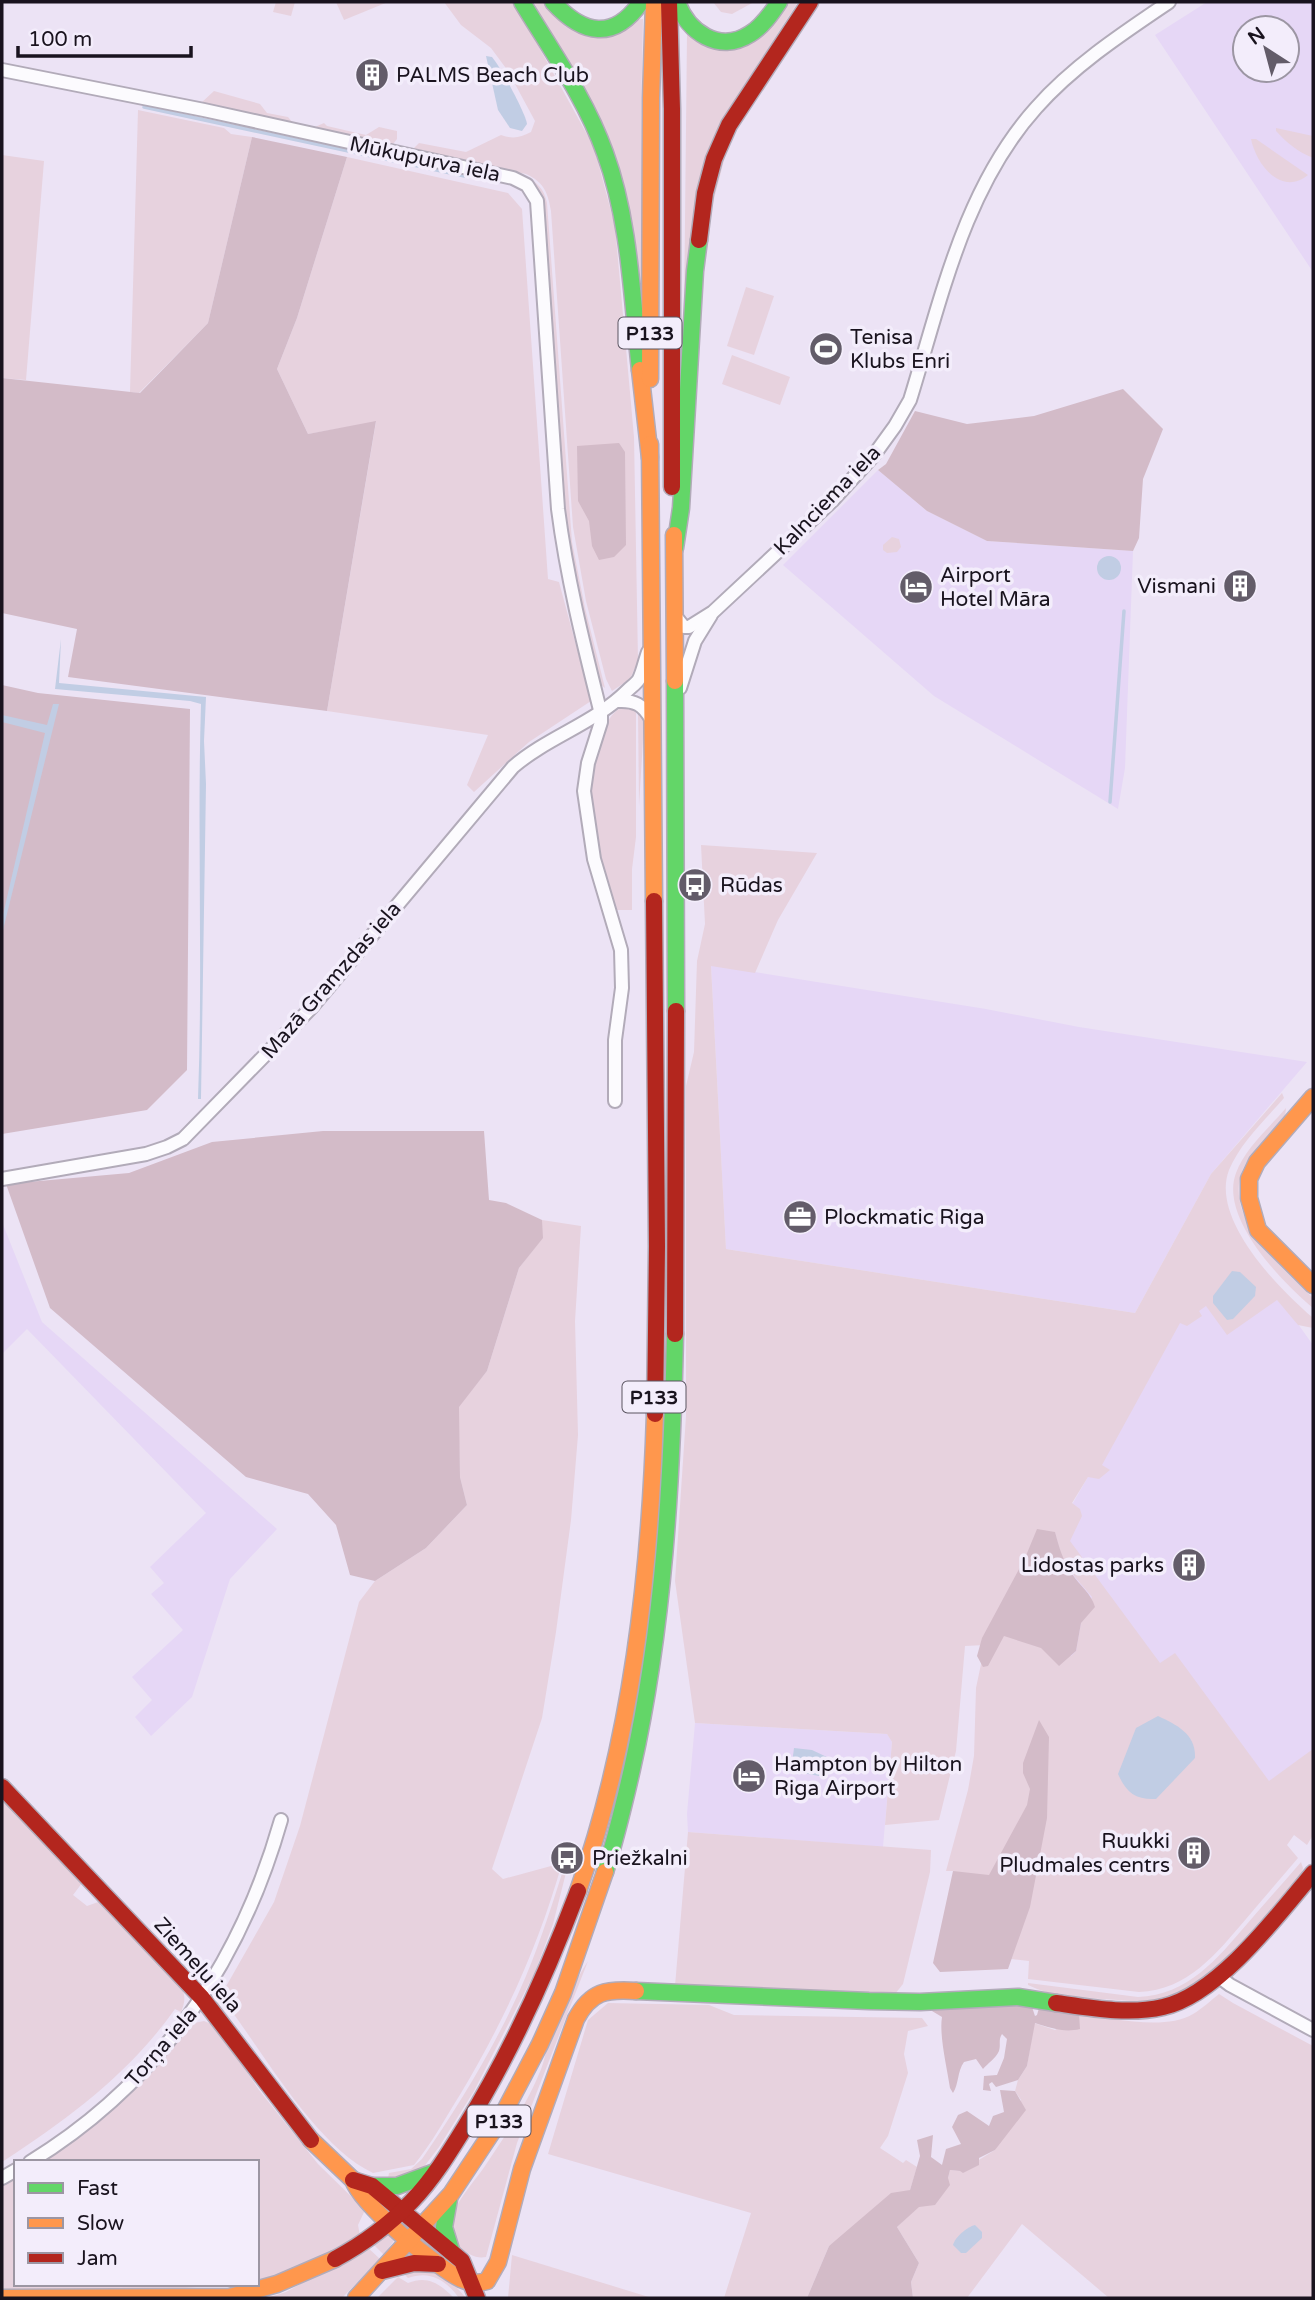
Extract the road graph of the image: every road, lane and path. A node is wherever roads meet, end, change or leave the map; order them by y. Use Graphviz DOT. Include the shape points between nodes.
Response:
graph roads {
  1 [pos="522,2"];
  2 [pos="553,2"];
  3 [pos="641,2"];
  4 [pos="654,2"];
  5 [pos="669,2"];
  6 [pos="677,2"];
  7 [pos="779,2"];
  8 [pos="810,2"];
  9 [pos="1170,2"];
  10 [pos="2,70"];
  11 [pos="650,458"];
  12 [pos="675,548"];
  13 [pos="713,612"];
  14 [pos="676,617"];
  15 [pos="650,647"];
  16 [pos="618,701"];
  17 [pos="676,706"];
  18 [pos="601,714"];
  19 [pos="653,722"];
  20 [pos="1313,1097"];
  21 [pos="615,1101"];
  22 [pos="2,1180"];
  23 [pos="1313,1285"];
  24 [pos="2,1787"];
  25 [pos="281,1820"];
  26 [pos="1313,1873"];
  27 [pos="1218,1976"];
  28 [pos="202,1998"];
  29 [pos="1313,2030"];
  30 [pos="33,2160"];
  31 [pos="435,2172"];
  32 [pos="353,2180"];
  33 [pos="372,2186"];
  34 [pos="451,2194"];
  35 [pos="396,2217"];
  36 [pos="421,2228"];
  37 [pos="410,2240"];
  38 [pos="452,2253"];
  39 [pos="438,2264"];
  40 [pos="382,2271"];
  41 [pos="468,2282"];
  42 [pos="204,2297"];
  43 [pos="2,2298"];
  44 [pos="356,2298"];
  45 [pos="477,2298"];
  1 -- 11 [label="main road" via="580,99 605,152 624,232"];
  2 -- 3 [label="main road" via="573,22 604,31 632,16"];
  4 -- 11 [label="main road, P133"];
  5 -- 12 [label="main road, P133"];
  6 -- 7 [label="main road" via="694,31 722,42 756,30"];
  8 -- 12 [label="main road" via="729,125 713,159 695,271"];
  9 -- 13 [label="street, Kalnciema iela" via="1068,75 1012,138 966,223 910,400 895,426 832,501"];
  10 -- 18 [label="street, Mūkupurva iela" via="204,110 513,178 527,185 537,201 564,559"];
  11 -- 15 [label="main road, P133"];
  12 -- 14 [label="main road, P133"];
  13 -- 14 [label="street, Kalnciema iela" via="689,627"];
  13 -- 17 [label="street, Kalnciema iela" via="695,641"];
  14 -- 17 [label="main road, P133"];
  15 -- 16 [label="street, Mazā Gramzdas iela" via="639,680"];
  15 -- 19 [label="main road, P133"];
  16 -- 18 [label="street, Mazā Gramzdas iela"];
  16 -- 19 [label="street" via="636,702"];
  17 -- 34 [label="main road, P133" via="673,1434 661,1594 647,1702 615,1842 563,1993 520,2084"];
  18 -- 21 [label="street" via="584,790 594,859 621,950"];
  18 -- 22 [label="street, Mazā Gramzdas iela" via="550,740 513,767 311,1008 183,1139 146,1154"];
  19 -- 31 [label="main road, P133" via="657,1313 648,1507 633,1657 604,1804 566,1927 489,2090"];
  20 -- 23 [label="main road" via="1257,1162 1249,1179 1258,1230"];
  24 -- 28 [label="main road, Ziemeļu iela"];
  25 -- 28 [label="street, Torņa iela" via="255,1900"];
  26 -- 27 [label="main road"];
  27 -- 29 [label="street"];
  27 -- 41 [label="main road" via="1196,1994 1151,2010 1022,1997 826,2001 609,1989 580,2010 529,2145 499,2249"];
  28 -- 30 [label="street, Torņa iela" via="165,2047 112,2101"];
  28 -- 32 [label="main road, Ziemeļu iela" via="288,2112"];
  31 -- 33 [label="main road" via="402,2187"];
  31 -- 35 [label="main road, P133"];
  32 -- 33 [label="main road, Ziemeļu iela"];
  32 -- 35 [label="main road, Ziemeļu iela" via="358,2191"];
  33 -- 35 [label="main road, Ziemeļu iela"];
  34 -- 36 [label="main road, P133"];
  34 -- 38 [label="main road" via="444,2227"];
  35 -- 36 [label="main road"];
  35 -- 37 [label="main road, Ziemeļu iela"];
  35 -- 42 [label="main road" via="333,2259 287,2282 230,2297"];
  36 -- 37 [label="main road, P133"];
  36 -- 38 [label="main road"];
  37 -- 39 [label="main road, Ziemeļu iela"];
  37 -- 40 [label="main road, P133"];
  38 -- 41 [label="main road" via="467,2269"];
  39 -- 40 [label="main road" via="411,2262"];
  39 -- 41 [label="main road, Ziemeļu iela"];
  40 -- 44 [label="main road, P133"];
  41 -- 45 [label="main road"];
  42 -- 43 [label="main road"];
}
